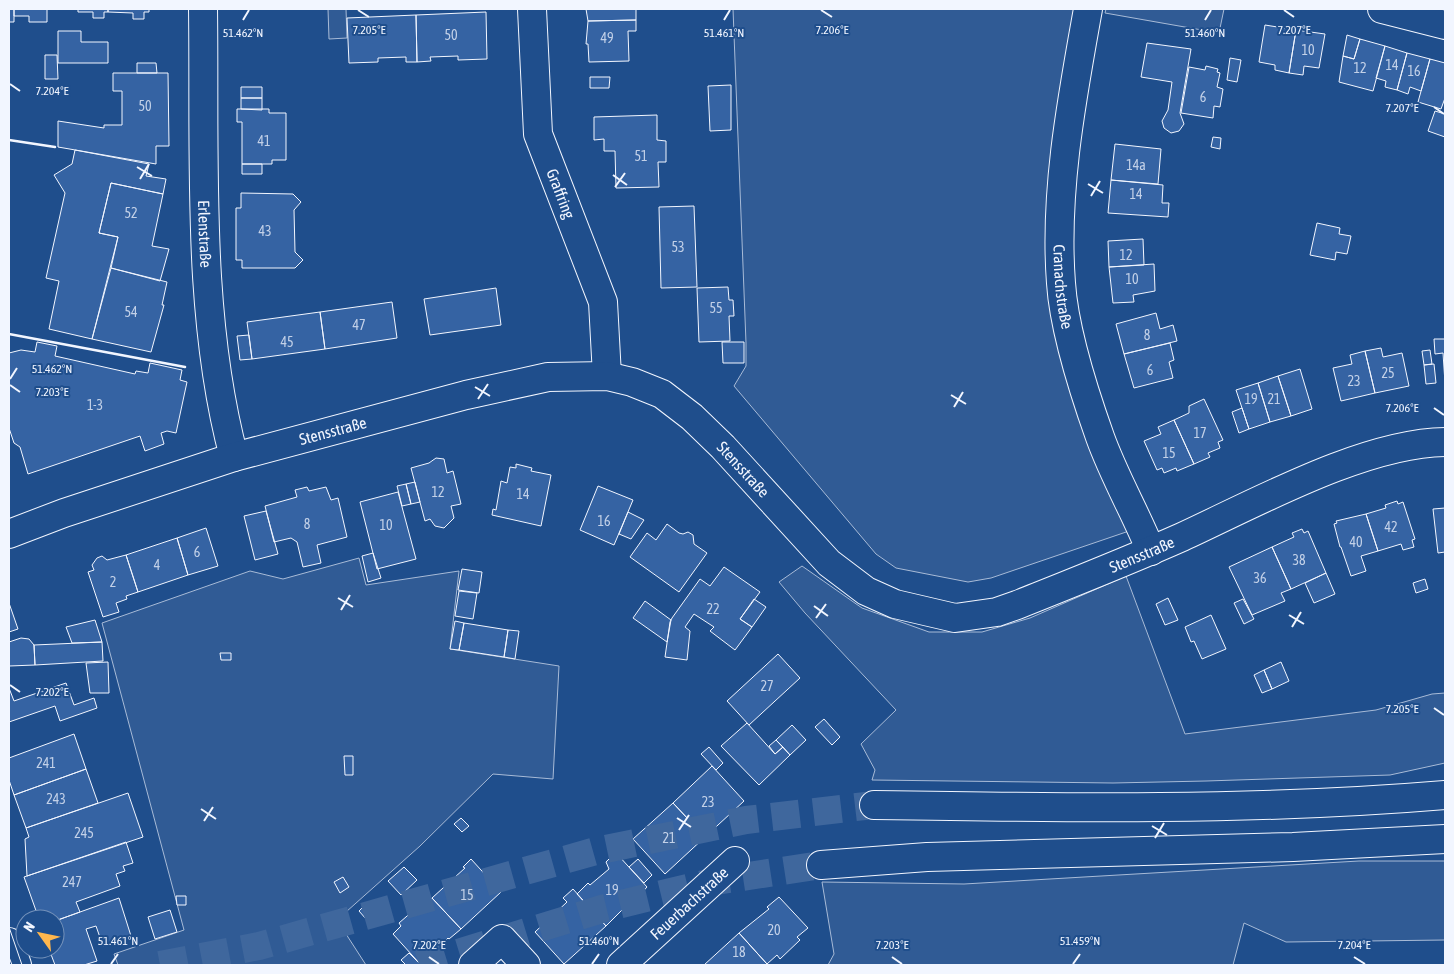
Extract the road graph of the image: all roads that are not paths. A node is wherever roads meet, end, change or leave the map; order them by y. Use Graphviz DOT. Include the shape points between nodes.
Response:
graph roads {
  1 [pos="204,9"];
  2 [pos="532,9"];
  3 [pos="1088,9"];
  4 [pos="1382,9"];
  5 [pos="1445,25"];
  6 [pos="607,376"];
  7 [pos="1445,442"];
  8 [pos="234,458"];
  9 [pos="9,534"];
  10 [pos="1151,551"];
  11 [pos="1445,795"];
  12 [pos="874,804"];
  13 [pos="1445,839"];
  14 [pos="735,861"];
  15 [pos="821,865"];
  16 [pos="9,942"];
  17 [pos="17,965"];
  18 [pos="473,965"];
  19 [pos="526,965"];
  20 [pos="621,965"];
  1 -- 8 [label="main road, Erlenstraße" via="207,277 215,364"];
  2 -- 6 [label="main road, Graffring" via="538,134 602,302"];
  3 -- 10 [label="main road, Cranachstraße" via="1069,127 1060,214 1061,284 1072,345 1100,437"];
  4 -- 5 [label="main road"];
  6 -- 8 [label="main road, Stensstraße" via="548,377 506,386"];
  6 -- 10 [label="main road, Stensstraße" via="662,394 692,416 841,574 866,591 895,604 955,618 997,612"];
  7 -- 10 [label="main road, Stensstraße" via="1384,451"];
  8 -- 9 [label="main road, Stensstraße"];
  11 -- 12 [label="main road" via="1251,805 1071,808"];
  13 -- 15 [label="main road" via="1293,847 927,857"];
  14 -- 20 [label="main road, Feuerbachstraße"];
  16 -- 17 [label="main road"];
  18 -- 19 [label="main road" via="502,940"];
}
